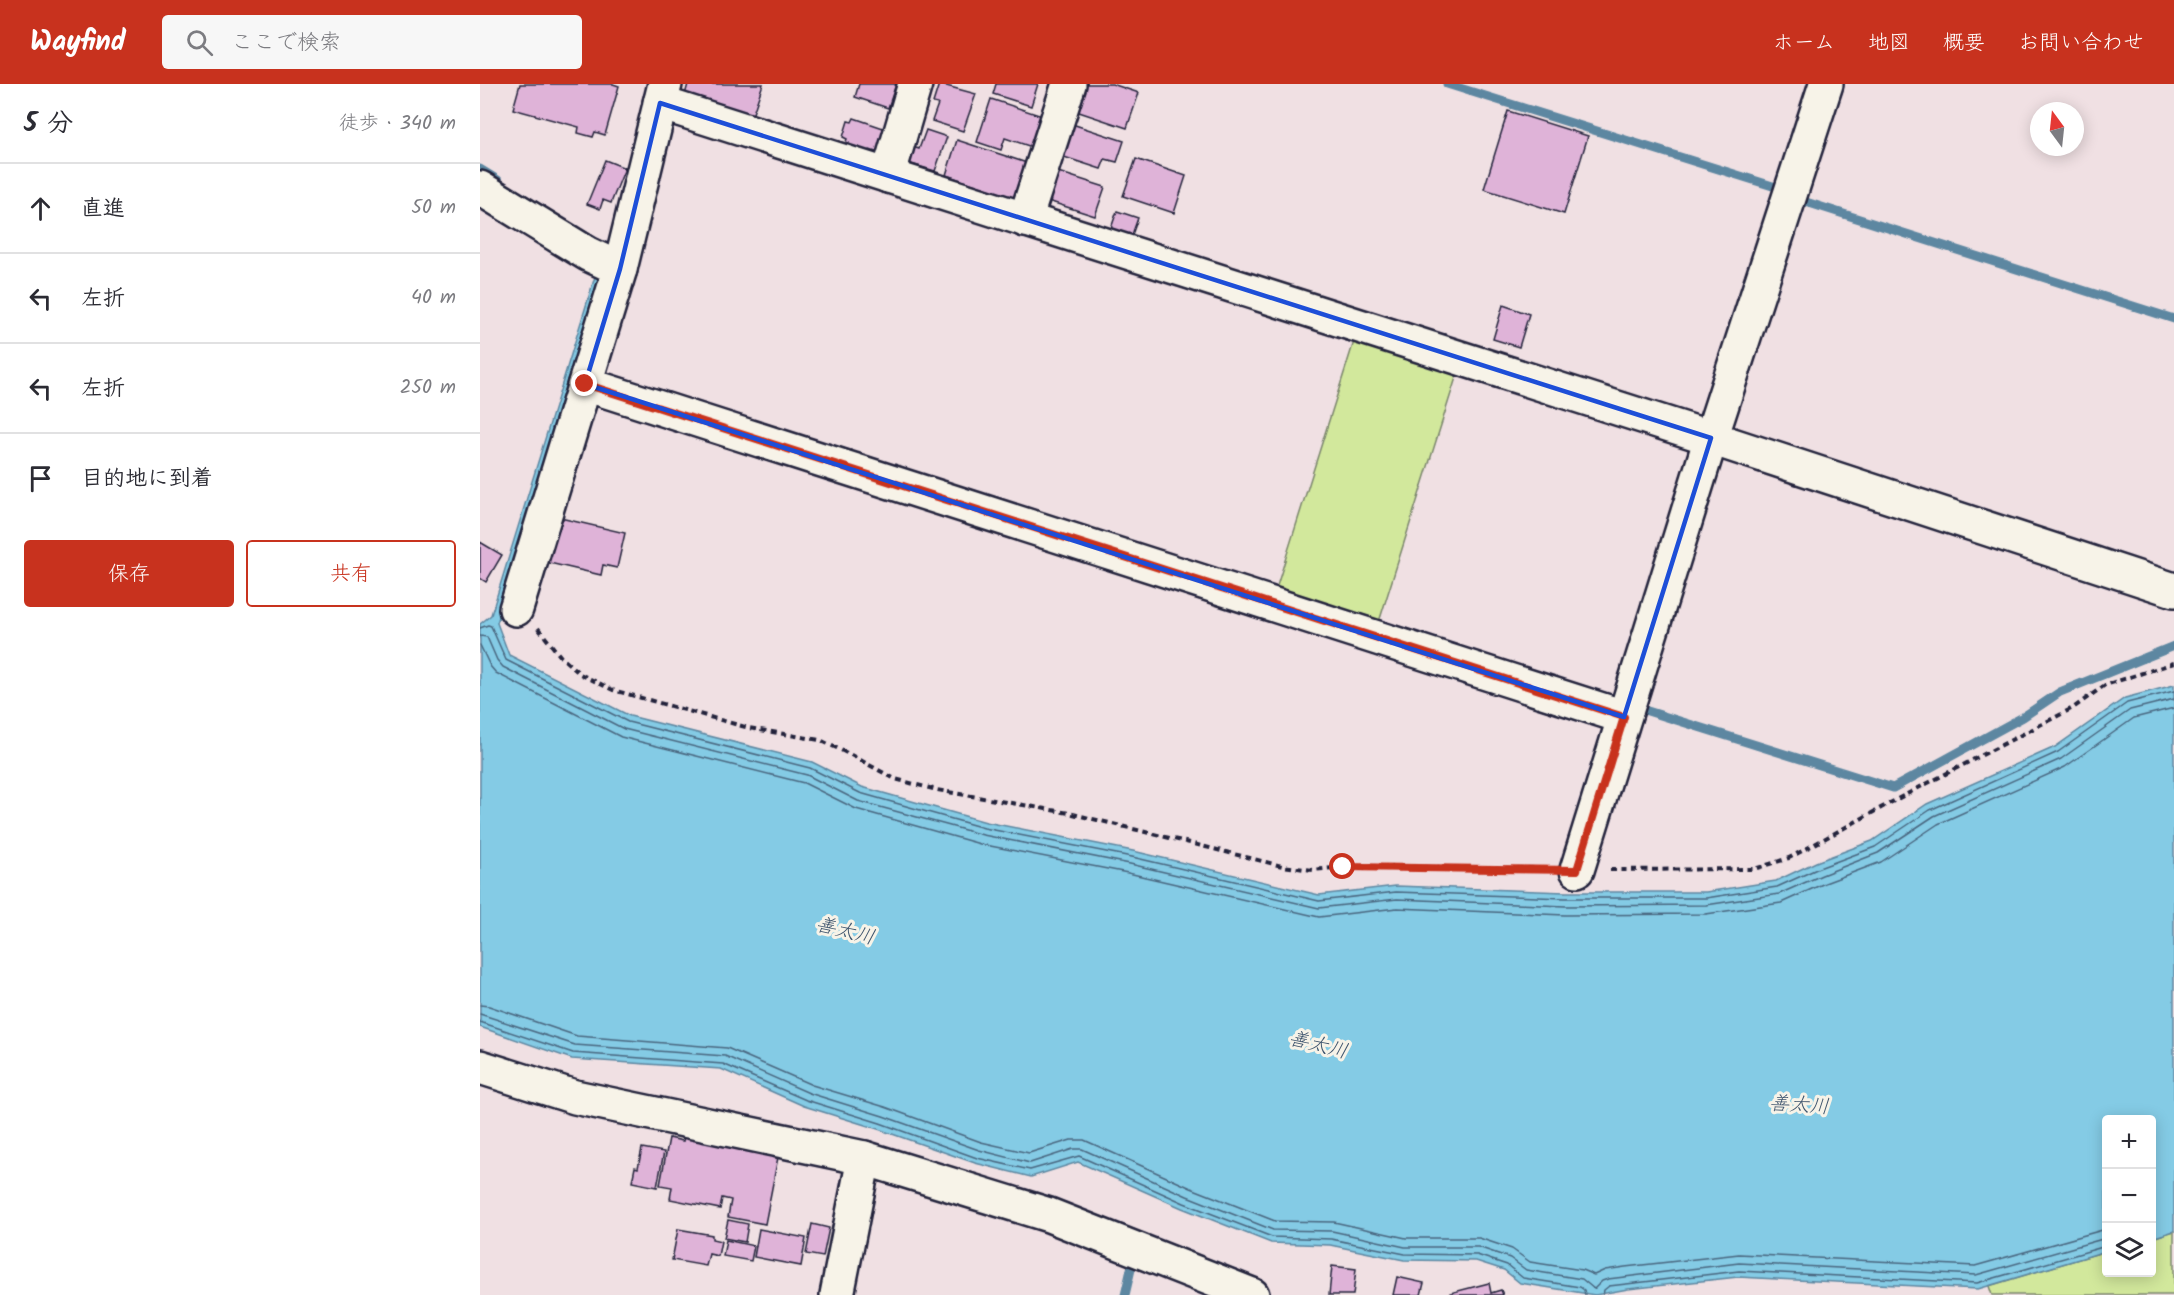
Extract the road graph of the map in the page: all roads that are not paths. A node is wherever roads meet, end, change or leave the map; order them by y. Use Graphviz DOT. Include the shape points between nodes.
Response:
graph roads {
  1 [pos="915,84"];
  2 [pos="1069,84"];
  3 [pos="1826,84"];
  4 [pos="662,94"];
  5 [pos="888,176"];
  6 [pos="480,188"];
  7 [pos="1025,220"];
  8 [pos="620,269"];
  9 [pos="585,384"];
  10 [pos="1711,438"];
  11 [pos="2174,590"];
  12 [pos="516,609"];
  13 [pos="1624,717"];
  14 [pos="1577,870"];
  15 [pos="480,1067"];
  16 [pos="864,1158"];
  17 [pos="837,1295"];
  18 [pos="1252,1295"];
  1 -- 5 [label="street"];
  2 -- 7 [label="street"];
  3 -- 10 [label="street"];
  4 -- 5 [label="street"];
  4 -- 8 [label="street"];
  5 -- 7 [label="street"];
  6 -- 8 [label="street" via="588,254"];
  7 -- 10 [label="street"];
  8 -- 9 [label="street"];
  9 -- 12 [label="street"];
  9 -- 13 [label="street"];
  10 -- 11 [label="street"];
  10 -- 13 [label="street"];
  13 -- 14 [label="street"];
  15 -- 16 [label="street" via="575,1097"];
  16 -- 17 [label="street"];
  16 -- 18 [label="street" via="1048,1215"];
}
